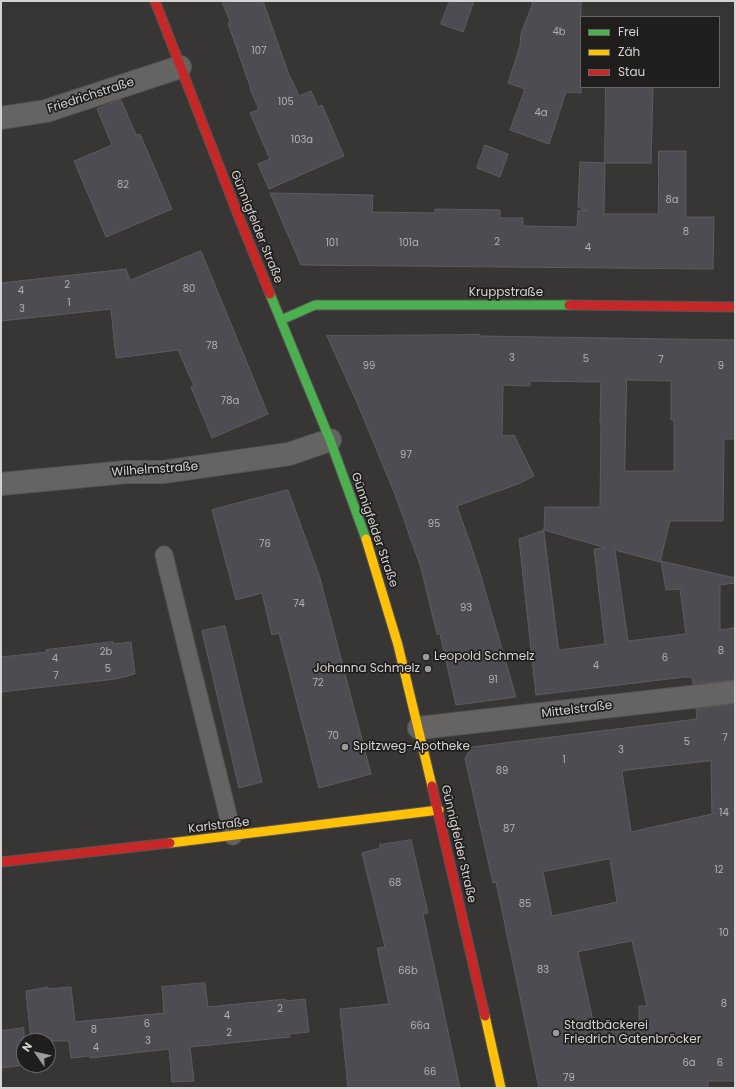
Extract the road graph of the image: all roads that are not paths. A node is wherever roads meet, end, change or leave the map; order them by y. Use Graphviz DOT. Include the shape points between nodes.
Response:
graph roads {
  1 [pos="155,1"];
  2 [pos="180,67"];
  3 [pos="1,118"];
  4 [pos="735,307"];
  5 [pos="281,320"];
  6 [pos="330,440"];
  7 [pos="1,484"];
  8 [pos="164,555"];
  9 [pos="735,692"];
  10 [pos="420,728"];
  11 [pos="439,810"];
  12 [pos="233,836"];
  13 [pos="1,862"];
  14 [pos="501,1088"];
  1 -- 2 [label="street, Günnigfelder Straße"];
  2 -- 3 [label="street, Friedrichstraße" via="46,111"];
  2 -- 5 [label="street, Günnigfelder Straße"];
  4 -- 5 [label="street, Kruppstraße" via="315,306"];
  5 -- 6 [label="street, Günnigfelder Straße"];
  6 -- 7 [label="street, Wilhelmstraße" via="290,454 163,472 126,472"];
  6 -- 10 [label="street, Günnigfelder Straße" via="371,553"];
  8 -- 12 [label="lane"];
  9 -- 10 [label="street, Mittelstraße"];
  10 -- 11 [label="street, Günnigfelder Straße"];
  11 -- 12 [label="street, Karlstraße"];
  11 -- 14 [label="street, Günnigfelder Straße"];
  12 -- 13 [label="street, Karlstraße"];
}
